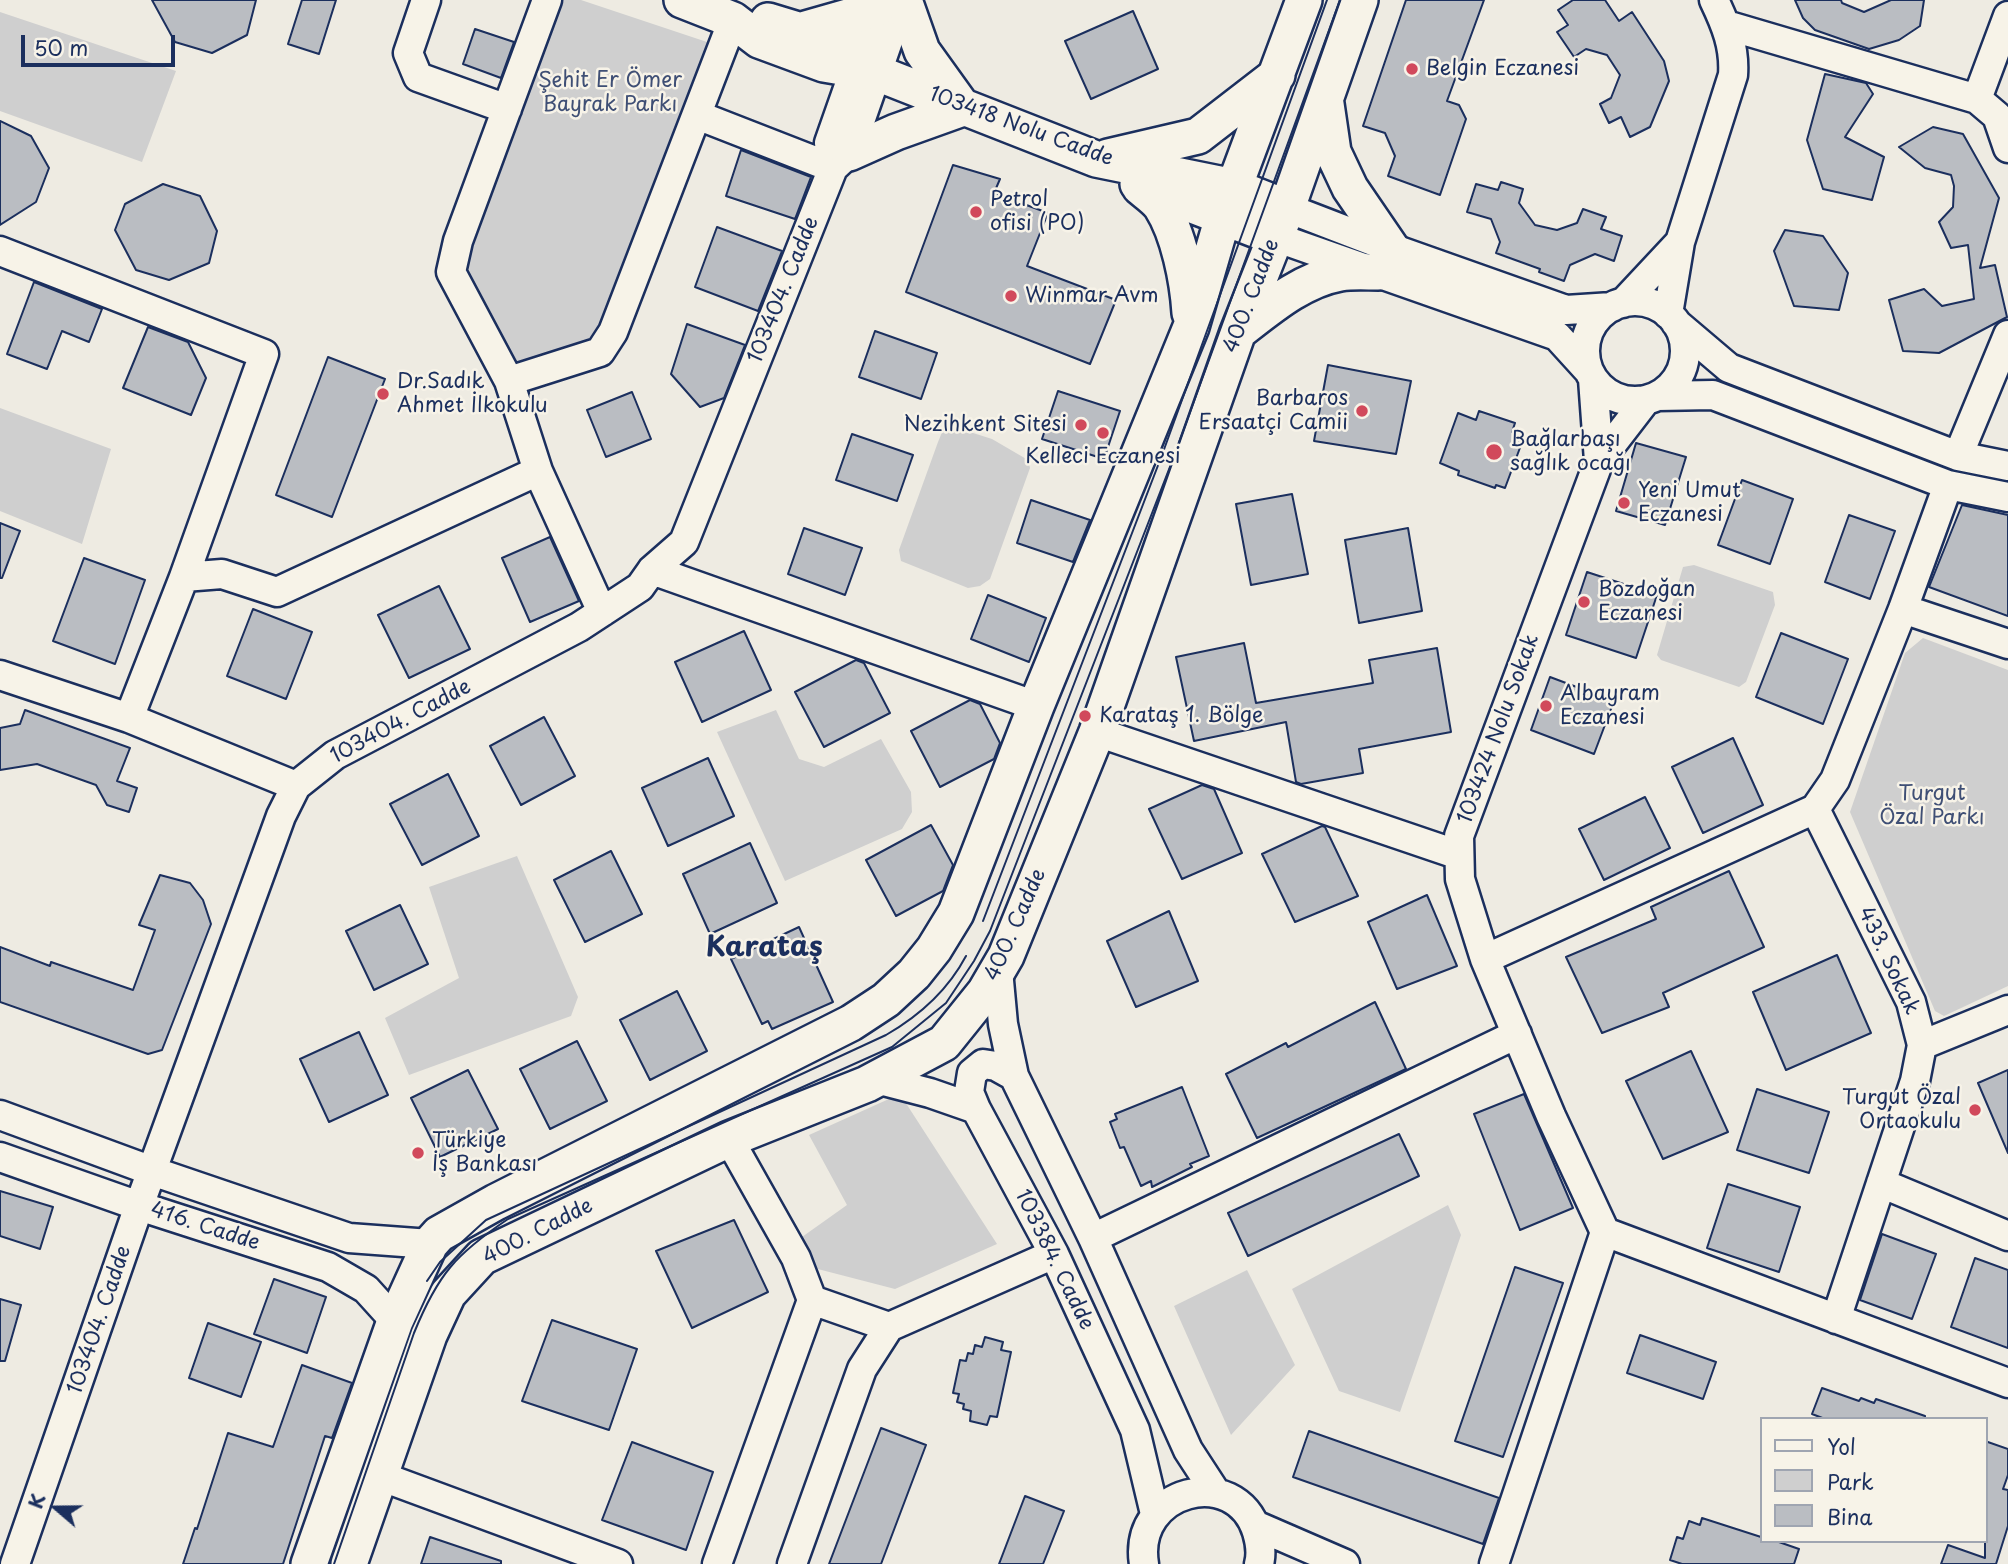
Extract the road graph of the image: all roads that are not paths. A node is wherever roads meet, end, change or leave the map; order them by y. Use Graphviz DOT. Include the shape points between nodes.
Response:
graph roads {
  1 [pos="426,0"];
  2 [pos="547,0"];
  3 [pos="682,0"];
  4 [pos="1304,0"];
  5 [pos="1360,0"];
  6 [pos="891,2"];
  7 [pos="1720,12"];
  8 [pos="2008,16"];
  9 [pos="733,20"];
  10 [pos="802,30"];
  11 [pos="864,67"];
  12 [pos="1277,75"];
  13 [pos="1325,96"];
  14 [pos="1977,99"];
  15 [pos="963,108"];
  16 [pos="507,109"];
  17 [pos="697,115"];
  18 [pos="2008,148"];
  19 [pos="1096,159"];
  20 [pos="841,161"];
  21 [pos="1138,184"];
  22 [pos="1228,202"];
  23 [pos="1281,222"];
  24 [pos="1680,242"];
  25 [pos="0,251"];
  26 [pos="1385,260"];
  27 [pos="1618,305"];
  28 [pos="1672,319"];
  29 [pos="1191,327"];
  30 [pos="1238,332"];
  31 [pos="2008,335"];
  32 [pos="1590,374"];
  33 [pos="509,381"];
  34 [pos="1651,398"];
  35 [pos="1958,456"];
  36 [pos="1599,461"];
  37 [pos="2008,466"];
  38 [pos="538,471"];
  39 [pos="1948,485"];
  40 [pos="2008,497"];
  41 [pos="652,570"];
  42 [pos="184,577"];
  43 [pos="1903,609"];
  44 [pos="602,612"];
  45 [pos="2008,644"];
  46 [pos="0,675"];
  47 [pos="1036,706"];
  48 [pos="129,718"];
  49 [pos="1097,732"];
  50 [pos="296,786"];
  51 [pos="1815,809"];
  52 [pos="1460,855"];
  53 [pos="1486,959"];
  54 [pos="998,970"];
  55 [pos="2008,1010"];
  56 [pos="1517,1034"];
  57 [pos="1922,1045"];
  58 [pos="1014,1076"];
  59 [pos="876,1079"];
  60 [pos="976,1109"];
  61 [pos="0,1115"];
  62 [pos="729,1139"];
  63 [pos="0,1157"];
  64 [pos="152,1171"];
  65 [pos="1881,1183"];
  66 [pos="139,1206"];
  67 [pos="1605,1232"];
  68 [pos="2008,1236"];
  69 [pos="1093,1238"];
  70 [pos="430,1244"];
  71 [pos="1054,1254"];
  72 [pos="812,1300"];
  73 [pos="1836,1319"];
  74 [pos="395,1321"];
  75 [pos="889,1327"];
  76 [pos="2008,1383"];
  77 [pos="380,1476"];
  78 [pos="1216,1493"];
  79 [pos="1155,1514"];
  80 [pos="1255,1525"];
  81 [pos="1143,1563"];
  82 [pos="15,1564"];
  83 [pos="309,1564"];
  84 [pos="349,1564"];
  85 [pos="618,1564"];
  86 [pos="718,1564"];
  87 [pos="792,1564"];
  88 [pos="1259,1564"];
  89 [pos="1345,1564"];
  90 [pos="1494,1564"];
  1 -- 16 [label="street" via="408,53 418,77"];
  2 -- 16 [label="street"];
  3 -- 9 [label="main road"];
  4 -- 12 [label="main road"];
  5 -- 13 [label="main road, 400. Cadde"];
  6 -- 10 [label="main road"];
  6 -- 11 [label="street, 103404. Cadde"];
  6 -- 15 [label="main road"];
  7 -- 14 [label="street"];
  7 -- 24 [label="street" via="1734,54 1732,75"];
  8 -- 14 [label="street"];
  9 -- 10 [label="main road, 103418 Nolu Cadde" via="764,20"];
  9 -- 11 [label="main road, 103418 Nolu Cadde" via="759,40 824,64"];
  9 -- 17 [label="street"];
  10 -- 11 [label="main road, 103418 Nolu Cadde" via="834,41"];
  11 -- 15 [label="main road, 103418 Nolu Cadde"];
  11 -- 20 [label="street, 103404. Cadde"];
  12 -- 19 [label="main road" via="1198,136"];
  12 -- 22 [label="main road"];
  13 -- 23 [label="main road, 400. Cadde"];
  13 -- 26 [label="main road" via="1333,152"];
  14 -- 18 [label="street" via="1997,116"];
  15 -- 19 [label="main road, 103418 Nolu Cadde"];
  15 -- 20 [label="main road" via="896,132"];
  16 -- 33 [label="street" via="451,272"];
  17 -- 20 [label="street"];
  17 -- 33 [label="street" via="613,332 600,352"];
  19 -- 21 [label="main road"];
  19 -- 22 [label="main road, 103418 Nolu Cadde"];
  20 -- 41 [label="street, 103404. Cadde" via="684,542"];
  21 -- 22 [label="main road"];
  21 -- 29 [label="main road" via="1160,206 1177,243"];
  22 -- 23 [label="main road, 103418 Nolu Cadde"];
  22 -- 29 [label="main road"];
  23 -- 26 [label="street"];
  23 -- 30 [label="main road, 400. Cadde"];
  24 -- 27 [label="street"];
  24 -- 28 [label="street"];
  25 -- 42 [label="street" via="264,354"];
  26 -- 27 [label="street" via="1566,310"];
  26 -- 30 [label="main road" via="1308,283"];
  26 -- 32 [label="street" via="1557,336"];
  27 -- 28 [label="street" via="1647,303"];
  27 -- 32 [label="street" via="1594,322 1588,333 1585,345"];
  28 -- 34 [label="street" via="1682,334 1684,358 1675,381"];
  28 -- 35 [label="street" via="1729,368"];
  29 -- 47 [label="main road"];
  30 -- 49 [label="main road, 400. Cadde"];
  31 -- 35 [label="street"];
  32 -- 34 [label="street" via="1601,389 1622,400"];
  32 -- 36 [label="street, 103424 Nolu Sokak"];
  33 -- 38 [label="street"];
  34 -- 36 [label="street, 103424 Nolu Sokak"];
  34 -- 39 [label="street" via="1713,395"];
  35 -- 37 [label="street"];
  36 -- 52 [label="street, 103424 Nolu Sokak" via="1459,836"];
  38 -- 42 [label="street" via="277,593 222,573"];
  38 -- 44 [label="street"];
  39 -- 40 [label="street"];
  39 -- 43 [label="street"];
  41 -- 44 [label="street, 103404. Cadde" via="640,587"];
  41 -- 47 [label="street"];
  42 -- 48 [label="street"];
  43 -- 45 [label="street"];
  43 -- 51 [label="street" via="1835,780"];
  44 -- 50 [label="street, 103404. Cadde" via="335,755"];
  46 -- 48 [label="street"];
  47 -- 70 [label="main road" via="956,913 914,974 886,1000 851,1023 496,1202 439,1234"];
  48 -- 50 [label="street"];
  49 -- 52 [label="street"];
  49 -- 54 [label="main road, 400. Cadde"];
  50 -- 64 [label="street, 103404. Cadde" via="281,816"];
  51 -- 53 [label="street"];
  51 -- 57 [label="street, 433. Sokak" via="1911,1002"];
  52 -- 53 [label="street, 103424 Nolu Sokak" via="1460,879"];
  53 -- 56 [label="street, 103424 Nolu Sokak"];
  54 -- 58 [label="street"];
  54 -- 59 [label="main road, 400. Cadde" via="944,1043"];
  55 -- 57 [label="street"];
  56 -- 67 [label="street, 103424 Nolu Sokak"];
  56 -- 69 [label="street"];
  57 -- 65 [label="street, 433. Sokak" via="1915,1081"];
  58 -- 60 [label="street" via="983,1064 972,1073 968,1091"];
  58 -- 69 [label="street"];
  59 -- 60 [label="street"];
  59 -- 62 [label="main road, 400. Cadde"];
  60 -- 71 [label="street, 103384. Cadde"];
  61 -- 64 [label="street"];
  62 -- 72 [label="street" via="796,1258"];
  62 -- 77 [label="main road, 400. Cadde" via="482,1257 449,1294 429,1335"];
  63 -- 66 [label="street, 416. Cadde"];
  64 -- 66 [label="street, 103404. Cadde"];
  64 -- 70 [label="street" via="349,1238"];
  65 -- 68 [label="street"];
  65 -- 73 [label="street, 433. Sokak"];
  66 -- 74 [label="street, 416. Cadde" via="328,1267 366,1289"];
  66 -- 82 [label="street, 103404. Cadde"];
  67 -- 73 [label="street"];
  67 -- 90 [label="street"];
  69 -- 78 [label="street" via="1188,1450"];
  70 -- 74 [label="main road"];
  71 -- 75 [label="street"];
  71 -- 79 [label="street, 103384. Cadde" via="1135,1430"];
  72 -- 75 [label="street"];
  72 -- 86 [label="street"];
  73 -- 76 [label="street"];
  74 -- 83 [label="main road"];
  75 -- 87 [label="street" via="862,1370"];
  77 -- 84 [label="main road, 400. Cadde"];
  77 -- 85 [label="street"];
  78 -- 79 [label="street" via="1183,1495"];
  78 -- 80 [label="street" via="1238,1505"];
  79 -- 81 [label="street" via="1147,1528"];
  80 -- 88 [label="street"];
  80 -- 89 [label="street"];
}
